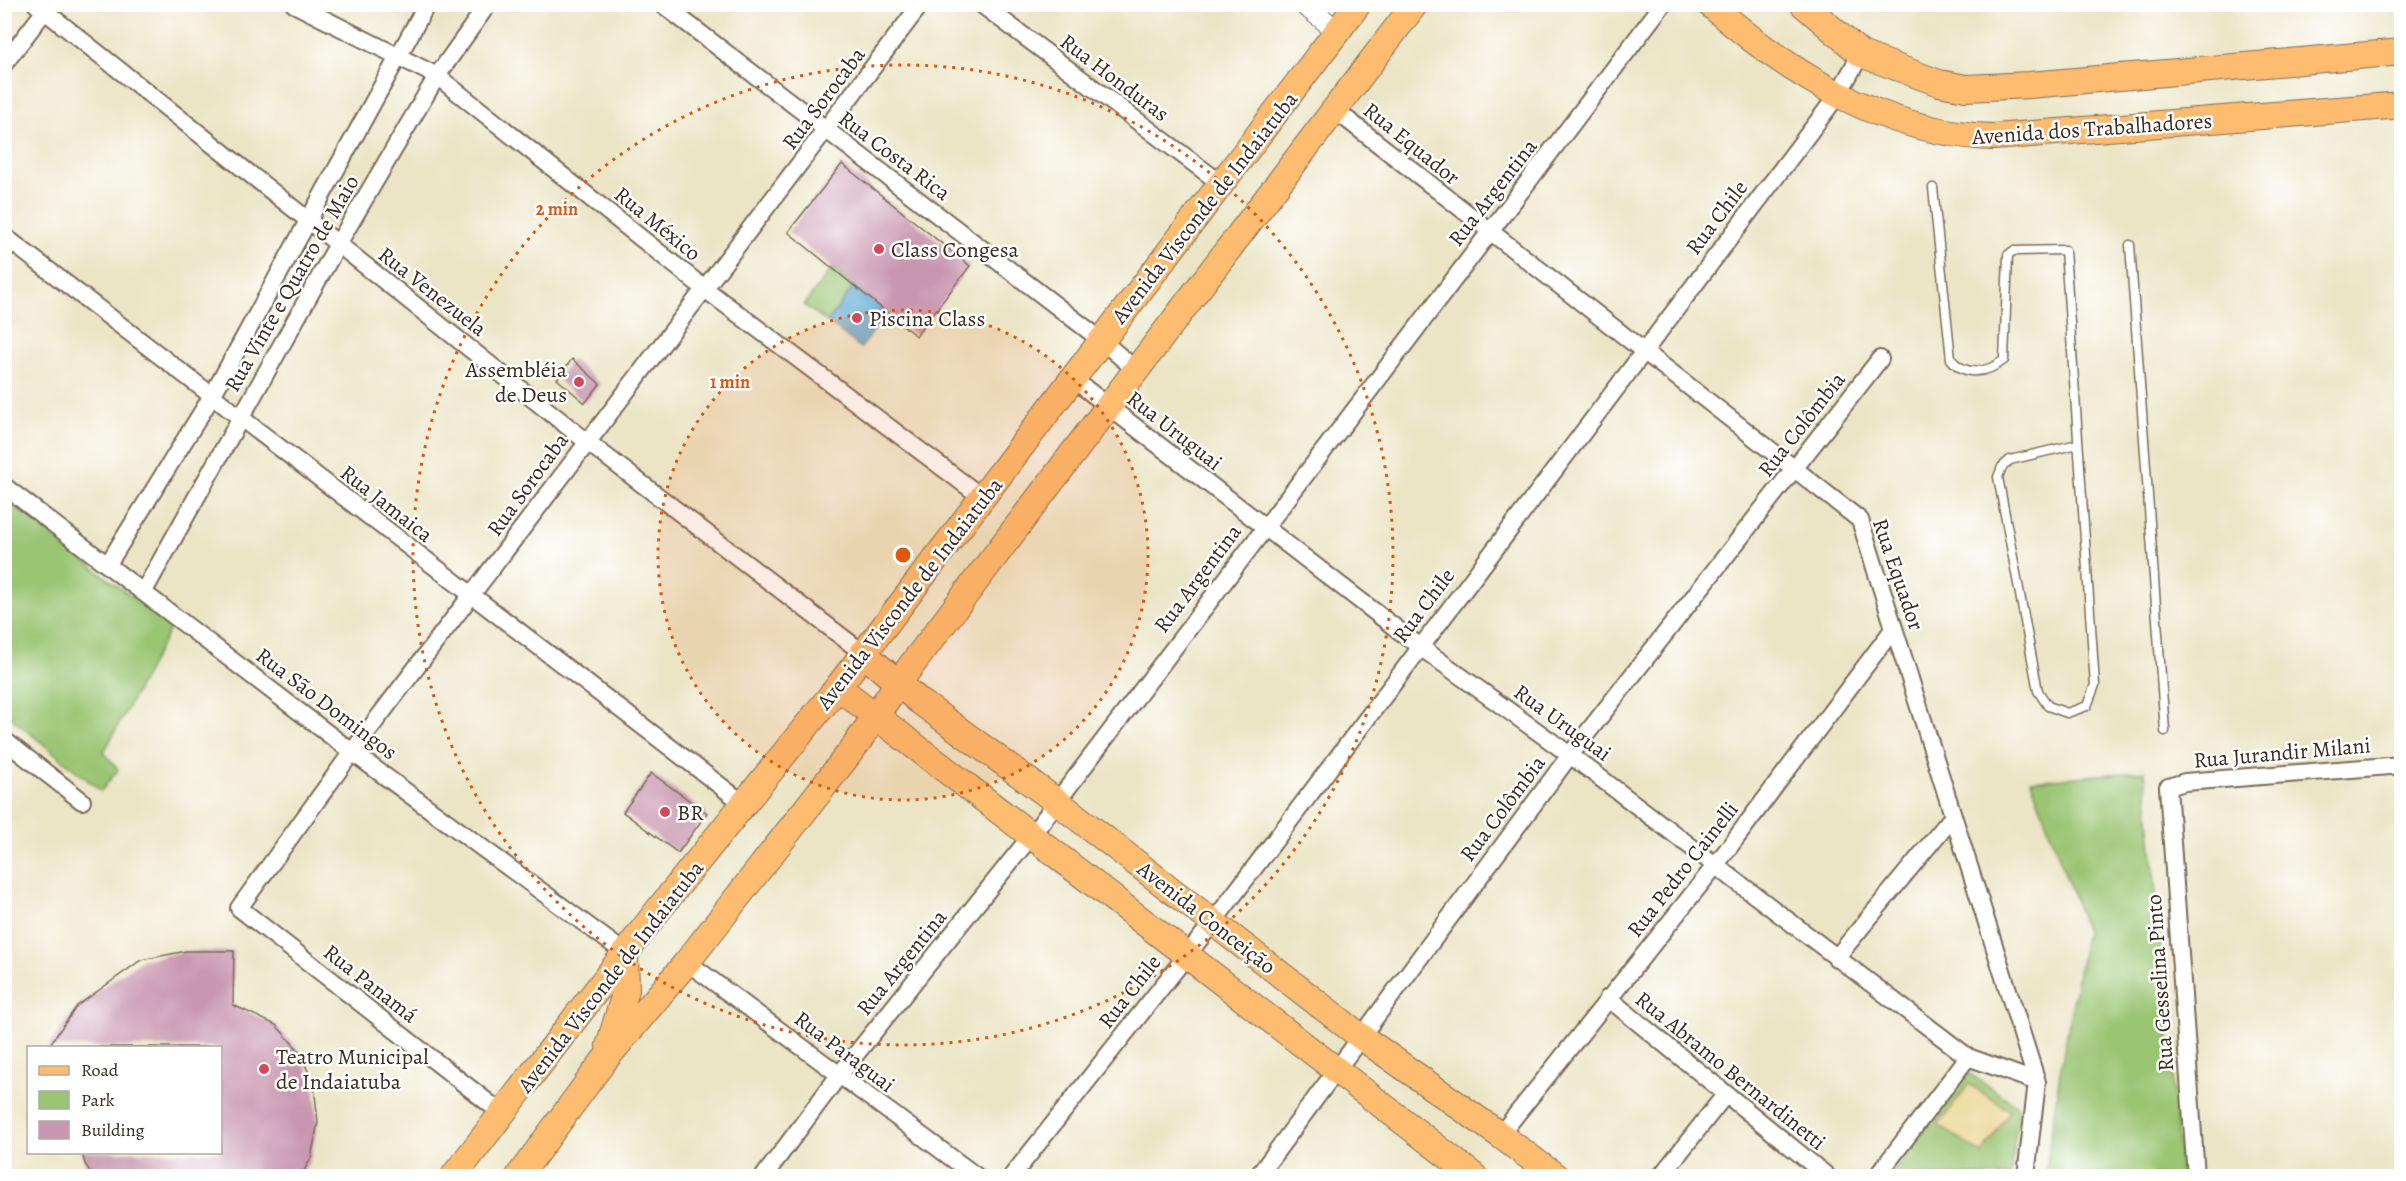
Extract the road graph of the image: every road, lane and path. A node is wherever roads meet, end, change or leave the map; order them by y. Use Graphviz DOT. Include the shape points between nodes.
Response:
graph roads {
  1 [pos="294,4"];
  2 [pos="427,4"];
  3 [pos="488,4"];
  4 [pos="662,4"];
  5 [pos="921,4"];
  6 [pos="981,4"];
  7 [pos="1303,4"];
  8 [pos="1358,4"];
  9 [pos="1415,4"];
  10 [pos="1663,4"];
  11 [pos="1710,4"];
  12 [pos="1803,4"];
  13 [pos="44,7"];
  14 [pos="1338,31"];
  15 [pos="2402,52"];
  16 [pos="1861,54"];
  17 [pos="399,57"];
  18 [pos="4,64"];
  19 [pos="437,76"];
  20 [pos="1837,96"];
  21 [pos="2402,105"];
  22 [pos="1335,110"];
  23 [pos="827,132"];
  24 [pos="1222,185"];
  25 [pos="1933,188"];
  26 [pos="309,222"];
  27 [pos="1489,232"];
  28 [pos="4,236"];
  29 [pos="338,244"];
  30 [pos="2130,245"];
  31 [pos="705,289"];
  32 [pos="1101,340"];
  33 [pos="1643,351"];
  34 [pos="1880,360"];
  35 [pos="1136,370"];
  36 [pos="1073,379"];
  37 [pos="212,396"];
  38 [pos="1108,407"];
  39 [pos="241,418"];
  40 [pos="586,441"];
  41 [pos="2078,444"];
  42 [pos="1794,469"];
  43 [pos="4,486"];
  44 [pos="983,498"];
  45 [pos="1264,528"];
  46 [pos="108,564"];
  47 [pos="144,591"];
  48 [pos="471,597"];
  49 [pos="1894,628"];
  50 [pos="1419,646"];
  51 [pos="862,653"];
  52 [pos="898,683"];
  53 [pos="838,687"];
  54 [pos="875,717"];
  55 [pos="2165,731"];
  56 [pos="4,740"];
  57 [pos="352,752"];
  58 [pos="1570,755"];
  59 [pos="2402,765"];
  60 [pos="2168,787"];
  61 [pos="82,801"];
  62 [pos="1056,801"];
  63 [pos="744,804"];
  64 [pos="1953,816"];
  65 [pos="1031,836"];
  66 [pos="1715,867"];
  67 [pos="239,908"];
  68 [pos="1214,921"];
  69 [pos="625,953"];
  70 [pos="1186,954"];
  71 [pos="1836,958"];
  72 [pos="687,962"];
  73 [pos="1608,998"];
  74 [pos="1360,1036"];
  75 [pos="1968,1058"];
  76 [pos="603,1062"];
  77 [pos="1336,1071"];
  78 [pos="840,1074"];
  79 [pos="2037,1082"];
  80 [pos="1725,1095"];
  81 [pos="504,1114"];
  82 [pos="1500,1134"];
  83 [pos="454,1176"];
  84 [pos="519,1176"];
  85 [pos="764,1176"];
  86 [pos="976,1176"];
  87 [pos="1012,1176"];
  88 [pos="1258,1176"];
  89 [pos="1474,1176"];
  90 [pos="1555,1176"];
  91 [pos="1661,1176"];
  92 [pos="1827,1176"];
  93 [pos="1877,1176"];
  94 [pos="2025,1176"];
  95 [pos="2196,1176"];
  1 -- 17 [label="street, Rua México"];
  2 -- 17 [label="street, Rua Vinte e Quatro de Maio"];
  3 -- 19 [label="street, Rua Vinte e Quatro de Maio"];
  4 -- 23 [label="street, Rua Costa Rica"];
  5 -- 23 [label="street, Rua Sorocaba"];
  6 -- 24 [label="street, Rua Honduras"];
  7 -- 14 [label="street"];
  8 -- 14 [label="main road, Avenida Visconde de Indaiatuba"];
  9 -- 22 [label="main road, Avenida Visconde de Indaiatuba"];
  10 -- 27 [label="street, Rua Argentina"];
  11 -- 20 [label="main road, Avenida dos Trabalhadores" via="1752,42"];
  12 -- 16 [label="main road"];
  13 -- 18 [label="street"];
  13 -- 26 [label="street, Rua Venezuela"];
  14 -- 24 [label="main road, Avenida Visconde de Indaiatuba"];
  15 -- 16 [label="main road" via="1966,88 1939,83"];
  16 -- 20 [label="street, Rua Chile"];
  17 -- 19 [label="street, Rua México"];
  17 -- 26 [label="street, Rua Vinte e Quatro de Maio"];
  19 -- 29 [label="street, Rua Vinte e Quatro de Maio"];
  19 -- 31 [label="street, Rua México"];
  20 -- 21 [label="main road, Avenida dos Trabalhadores" via="1920,126 1961,136 1994,137"];
  20 -- 33 [label="street, Rua Chile"];
  22 -- 27 [label="street, Rua Equador"];
  22 -- 35 [label="main road, Avenida Visconde de Indaiatuba"];
  23 -- 31 [label="street, Rua Sorocaba"];
  23 -- 32 [label="street, Rua Costa Rica"];
  24 -- 32 [label="main road, Avenida Visconde de Indaiatuba"];
  25 -- 41 [label="lane" via="1950,359 1967,372 1993,369 2004,360 2008,255 2013,251 2065,250"];
  26 -- 29 [label="street, Rua Venezuela"];
  26 -- 37 [label="street, Rua Vinte e Quatro de Maio"];
  27 -- 33 [label="street, Rua Equador"];
  27 -- 45 [label="street, Rua Argentina"];
  28 -- 37 [label="street, Rua Jamaica"];
  29 -- 39 [label="street, Rua Vinte e Quatro de Maio"];
  29 -- 40 [label="street, Rua Venezuela"];
  30 -- 55 [label="lane"];
  31 -- 40 [label="street, Rua Sorocaba"];
  31 -- 44 [label="street, Rua México"];
  32 -- 35 [label="street, Rua Costa Rica"];
  32 -- 36 [label="main road, Avenida Visconde de Indaiatuba"];
  33 -- 42 [label="street, Rua Equador"];
  33 -- 50 [label="street, Rua Chile"];
  34 -- 42 [label="street, Rua Colômbia"];
  35 -- 38 [label="main road, Avenida Visconde de Indaiatuba"];
  36 -- 38 [label="street, Rua Uruguai"];
  36 -- 44 [label="main road, Avenida Visconde de Indaiatuba"];
  37 -- 39 [label="street, Rua Jamaica"];
  37 -- 46 [label="street, Rua Vinte e Quatro de Maio"];
  38 -- 45 [label="street, Rua Uruguai"];
  38 -- 52 [label="main road, Avenida Visconde de Indaiatuba"];
  39 -- 47 [label="street, Rua Vinte e Quatro de Maio"];
  39 -- 48 [label="street, Rua Jamaica"];
  40 -- 48 [label="street, Rua Sorocaba"];
  40 -- 51 [label="street, Rua Venezuela"];
  41 -- 41 [label="lane" via="2010,460 1998,477 2038,691 2048,706 2067,713 2087,706 2095,686"];
  42 -- 49 [label="street, Rua Equador" via="1860,520"];
  42 -- 58 [label="street, Rua Colômbia"];
  43 -- 46 [label="street, Rua São Domingos"];
  44 -- 51 [label="main road, Avenida Visconde de Indaiatuba"];
  45 -- 50 [label="street, Rua Uruguai"];
  45 -- 62 [label="street, Rua Argentina"];
  46 -- 47 [label="street, Rua São Domingos"];
  47 -- 57 [label="street, Rua São Domingos"];
  48 -- 57 [label="street, Rua Sorocaba"];
  48 -- 63 [label="street, Rua Jamaica"];
  49 -- 64 [label="street, Rua Equador"];
  49 -- 66 [label="street, Rua Pedro Cainelli"];
  50 -- 58 [label="street, Rua Uruguai"];
  50 -- 68 [label="street, Rua Chile"];
  51 -- 52 [label="main road, Avenida Conceição"];
  51 -- 53 [label="main road, Avenida Visconde de Indaiatuba"];
  52 -- 54 [label="main road, Avenida Visconde de Indaiatuba"];
  52 -- 62 [label="main road, Avenida Conceição"];
  53 -- 54 [label="main road, Avenida Conceição"];
  53 -- 63 [label="main road, Avenida Visconde de Indaiatuba"];
  54 -- 65 [label="main road, Avenida Conceição"];
  54 -- 72 [label="main road, Avenida Visconde de Indaiatuba"];
  56 -- 61 [label="street"];
  57 -- 67 [label="street, Rua Sorocaba"];
  57 -- 69 [label="street, Rua São Domingos"];
  58 -- 66 [label="street, Rua Uruguai"];
  58 -- 74 [label="street, Rua Colômbia"];
  59 -- 60 [label="street, Rua Jurandir Milani" via="2186,782"];
  60 -- 95 [label="street, Rua Gesselina Pinto"];
  62 -- 65 [label="street, Rua Argentina"];
  62 -- 68 [label="main road, Avenida Conceição"];
  63 -- 69 [label="main road, Avenida Visconde de Indaiatuba"];
  64 -- 71 [label="street"];
  64 -- 79 [label="street, Rua Equador"];
  65 -- 70 [label="main road, Avenida Conceição"];
  65 -- 78 [label="street, Rua Argentina"];
  66 -- 71 [label="street, Rua Uruguai"];
  66 -- 73 [label="street, Rua Pedro Cainelli"];
  67 -- 81 [label="street, Rua Panamá"];
  68 -- 70 [label="street, Rua Chile"];
  68 -- 74 [label="main road, Avenida Conceição"];
  69 -- 76 [label="main road" via="626,990"];
  69 -- 81 [label="main road, Avenida Visconde de Indaiatuba"];
  70 -- 77 [label="main road, Avenida Conceição"];
  70 -- 87 [label="street, Rua Chile"];
  71 -- 75 [label="street, Rua Uruguai"];
  72 -- 76 [label="main road, Avenida Visconde de Indaiatuba"];
  72 -- 78 [label="street, Rua Paraguai"];
  73 -- 80 [label="street, Rua Abramo Bernardinetti"];
  73 -- 82 [label="street, Rua Pedro Cainelli"];
  74 -- 77 [label="street, Rua Colômbia"];
  74 -- 82 [label="main road, Avenida Conceição"];
  75 -- 79 [label="street, Rua Uruguai"];
  75 -- 93 [label="street"];
  76 -- 84 [label="main road, Avenida Visconde de Indaiatuba"];
  77 -- 88 [label="street, Rua Colômbia"];
  77 -- 89 [label="main road, Avenida Conceição"];
  78 -- 85 [label="street, Rua Argentina"];
  78 -- 86 [label="street, Rua Paraguai"];
  79 -- 94 [label="street, Rua Equador"];
  80 -- 91 [label="street"];
  80 -- 92 [label="street, Rua Abramo Bernardinetti"];
  81 -- 83 [label="main road, Avenida Visconde de Indaiatuba"];
  82 -- 90 [label="main road, Avenida Conceição"];
}
